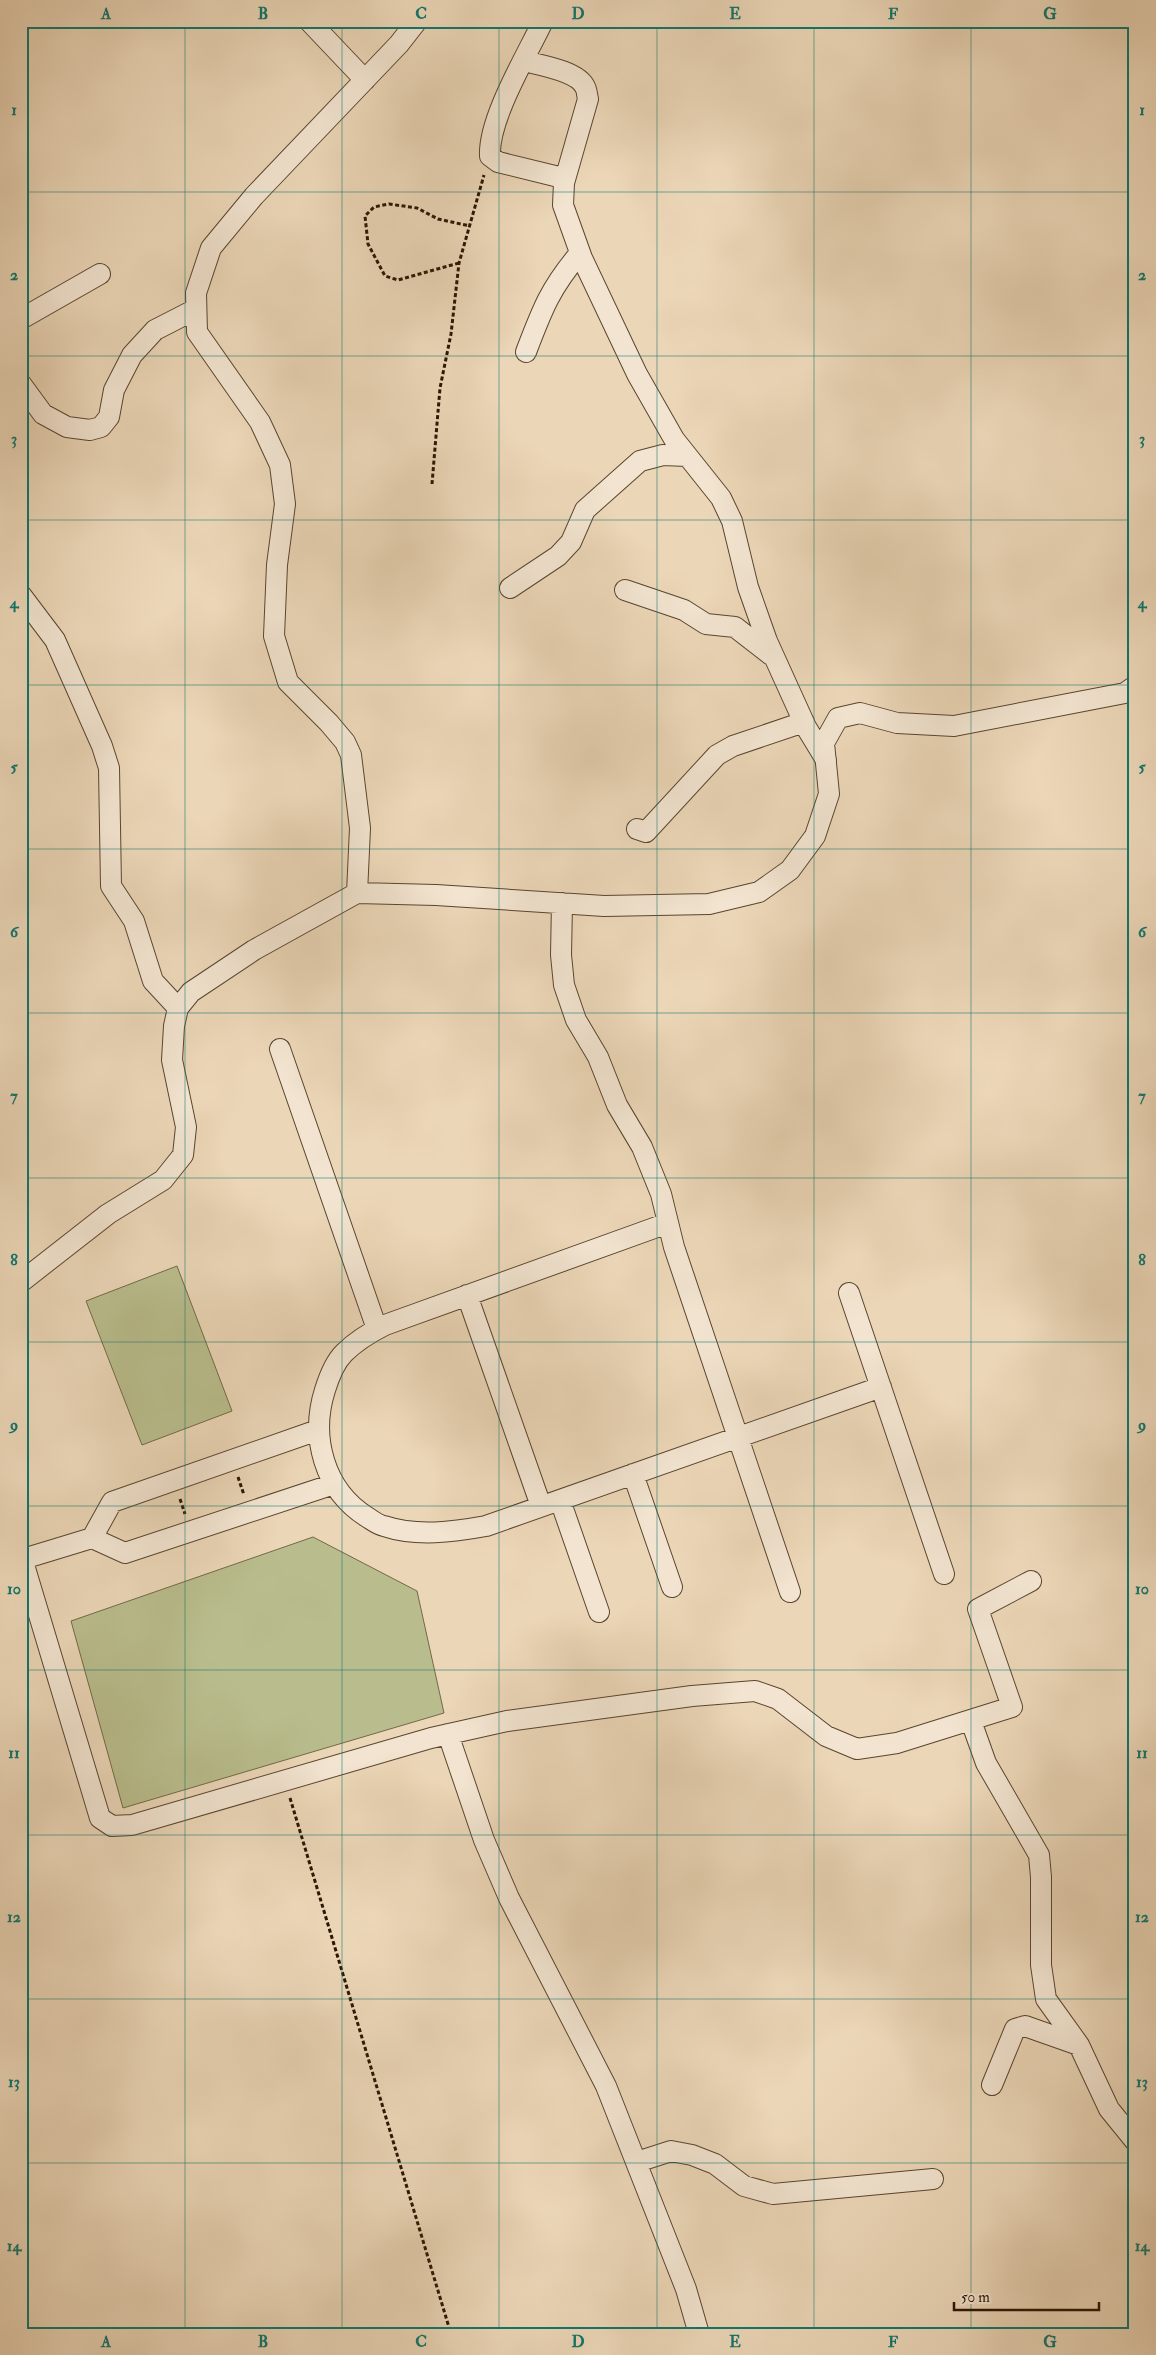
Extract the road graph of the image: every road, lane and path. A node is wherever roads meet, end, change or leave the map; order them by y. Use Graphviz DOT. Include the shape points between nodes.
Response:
graph roads {
  1 [pos="309,21"];
  2 [pos="417,21"];
  3 [pos="543,21"];
  4 [pos="524,61"];
  5 [pos="365,80"];
  6 [pos="490,156"];
  7 [pos="564,183"];
  8 [pos="470,226"];
  9 [pos="580,253"];
  10 [pos="460,263"];
  11 [pos="100,274"];
  12 [pos="196,309"];
  13 [pos="21,318"];
  14 [pos="526,352"];
  15 [pos="21,384"];
  16 [pos="687,456"];
  17 [pos="432,484"];
  18 [pos="510,588"];
  19 [pos="625,590"];
  20 [pos="21,595"];
  21 [pos="775,658"];
  22 [pos="1135,686"];
  23 [pos="804,722"];
  24 [pos="826,760"];
  25 [pos="637,829"];
  26 [pos="357,893"];
  27 [pos="562,903"];
  28 [pos="178,1008"];
  29 [pos="280,1049"];
  30 [pos="668,1222"];
  31 [pos="21,1282"];
  32 [pos="849,1293"];
  33 [pos="467,1295"];
  34 [pos="377,1329"];
  35 [pos="880,1387"];
  36 [pos="318,1430"];
  37 [pos="738,1437"];
  38 [pos="232,1460"];
  39 [pos="633,1474"];
  40 [pos="174,1480"];
  41 [pos="334,1484"];
  42 [pos="560,1500"];
  43 [pos="541,1506"];
  44 [pos="250,1512"];
  45 [pos="191,1531"];
  46 [pos="92,1538"];
  47 [pos="22,1557"];
  48 [pos="944,1574"];
  49 [pos="1031,1581"];
  50 [pos="672,1587"];
  51 [pos="790,1592"];
  52 [pos="598,1612"];
  53 [pos="971,1721"];
  54 [pos="448,1734"];
  55 [pos="284,1780"];
  56 [pos="1079,2045"];
  57 [pos="992,2086"];
  58 [pos="1135,2141"];
  59 [pos="637,2162"];
  60 [pos="933,2179"];
  61 [pos="451,2334"];
  62 [pos="699,2334"];
  1 -- 5 [label="street"];
  2 -- 5 [label="street"];
  3 -- 4 [label="street"];
  4 -- 6 [label="street" via="489,144"];
  4 -- 7 [label="street" via="562,71 585,87 588,99"];
  5 -- 12 [label="street" via="254,196 211,248 196,293"];
  6 -- 7 [label="street" via="498,162 559,177"];
  6 -- 8 [label="path"];
  7 -- 9 [label="street" via="563,205"];
  8 -- 10 [label="path"];
  8 -- 10 [label="path" via="438,219 417,208 389,204 374,207 365,216 368,244 385,276 398,280"];
  9 -- 14 [label="street" via="560,276 543,305"];
  9 -- 16 [label="street" via="637,374"];
  10 -- 17 [label="path" via="440,388"];
  11 -- 13 [label="street"];
  12 -- 15 [label="street" via="155,330 132,355 114,390 109,416 101,427 90,430 67,428 43,414"];
  12 -- 26 [label="street" via="197,332 260,422 280,465 285,504 277,565 274,636 288,682 329,723 351,755 360,828"];
  16 -- 18 [label="street" via="663,455 640,461 585,510 571,542 558,556"];
  16 -- 21 [label="street" via="721,498 732,520 748,587"];
  19 -- 21 [label="street" via="684,610 706,624 735,626"];
  20 -- 28 [label="street" via="56,640 102,746 109,768 111,886 134,921 153,981"];
  21 -- 23 [label="street"];
  22 -- 24 [label="street" via="1125,693 954,726 897,723 860,714 838,718 824,743"];
  23 -- 24 [label="street"];
  23 -- 25 [label="street" via="733,746 717,755 646,832"];
  24 -- 27 [label="street" via="829,794 815,836 790,870 760,892 709,904 604,906"];
  26 -- 27 [label="street"];
  26 -- 28 [label="street" via="254,950 191,992"];
  27 -- 30 [label="street" via="564,985 576,1020 598,1057 617,1105 642,1146"];
  28 -- 31 [label="street" via="172,1060 186,1127 183,1155 163,1180 108,1214"];
  29 -- 34 [label="street"];
  30 -- 33 [label="street"];
  30 -- 37 [label="street"];
  32 -- 35 [label="street"];
  33 -- 34 [label="street"];
  33 -- 43 [label="street"];
  34 -- 36 [label="street" via="343,1353 329,1377 319,1409"];
  35 -- 37 [label="street"];
  35 -- 48 [label="street"];
  36 -- 38 [label="street"];
  36 -- 41 [label="street" via="325,1463"];
  37 -- 39 [label="street"];
  37 -- 51 [label="street"];
  38 -- 40 [label="street"];
  38 -- 44 [label="path"];
  39 -- 42 [label="street"];
  39 -- 50 [label="street"];
  40 -- 45 [label="path"];
  40 -- 46 [label="street" via="112,1502"];
  41 -- 43 [label="street" via="354,1508 382,1526 420,1533 486,1526"];
  41 -- 44 [label="street"];
  42 -- 43 [label="street"];
  42 -- 52 [label="street"];
  44 -- 45 [label="street"];
  45 -- 46 [label="street" via="125,1553"];
  46 -- 47 [label="street"];
  47 -- 55 [label="street" via="100,1818 112,1826 132,1825"];
  49 -- 53 [label="street" via="978,1609 1012,1707"];
  53 -- 54 [label="street" via="897,1742 857,1749 826,1736 778,1699 755,1691 692,1696 507,1721"];
  53 -- 56 [label="street" via="986,1763 1038,1855 1041,1965 1046,1999"];
  54 -- 55 [label="street"];
  54 -- 59 [label="street" via="484,1840 509,1898 606,2086"];
  55 -- 61 [label="path"];
  56 -- 57 [label="street" via="1025,2026 1015,2029"];
  56 -- 58 [label="street" via="1109,2109"];
  59 -- 60 [label="street" via="671,2151 692,2155 715,2164 744,2186 773,2194"];
  59 -- 62 [label="street" via="686,2289"];
}
